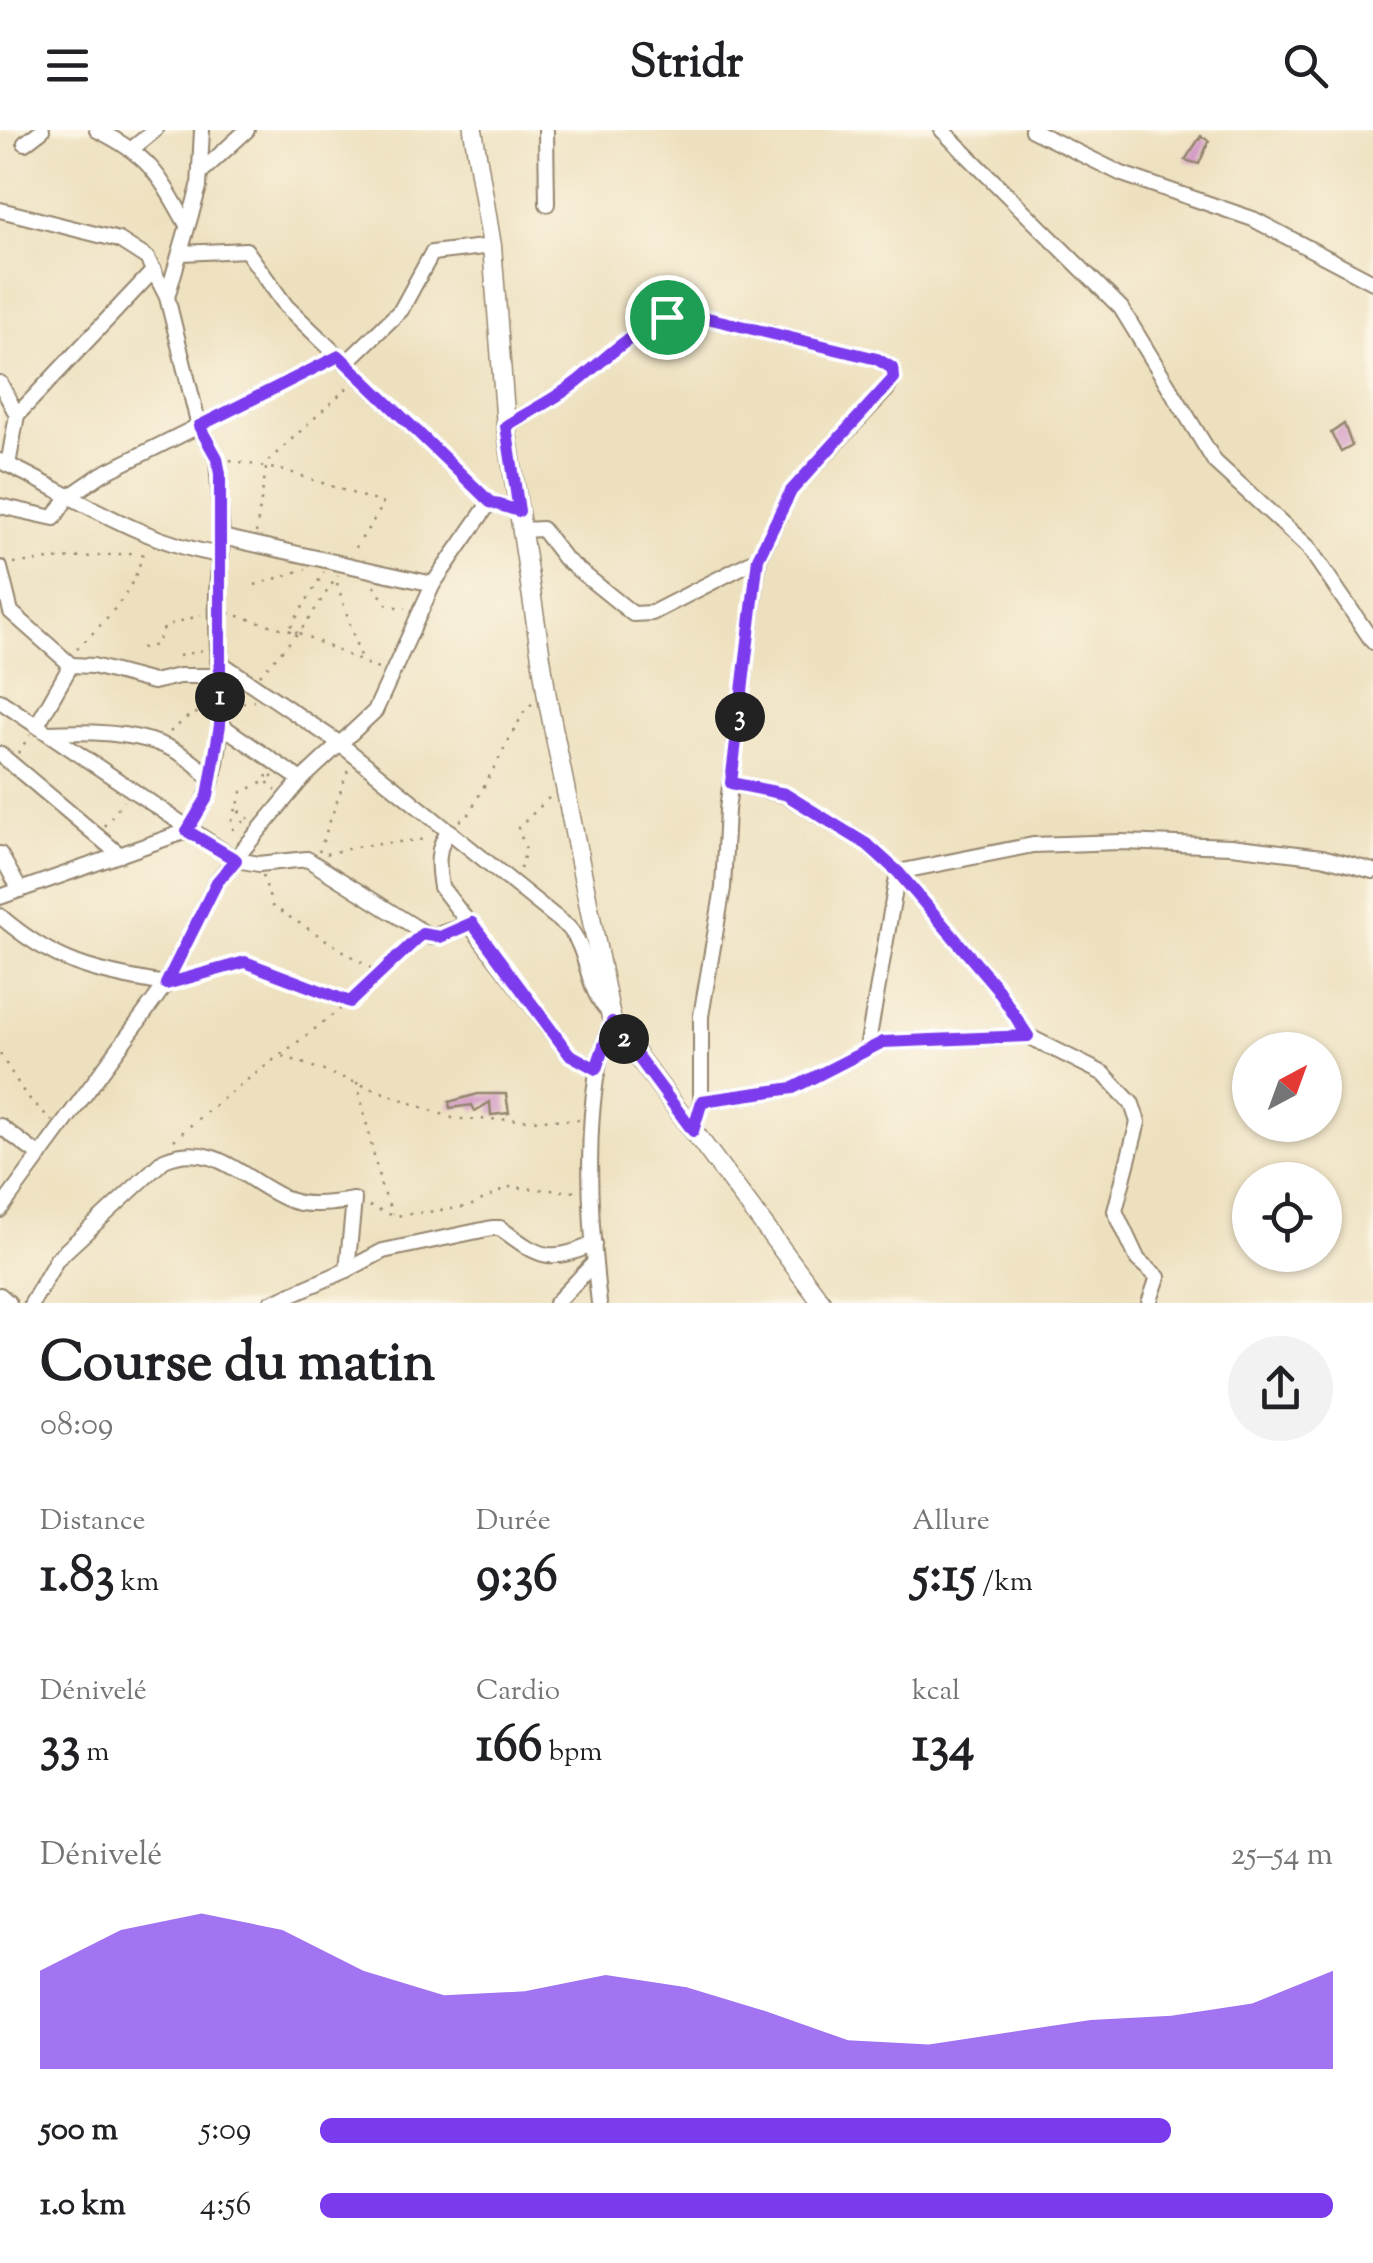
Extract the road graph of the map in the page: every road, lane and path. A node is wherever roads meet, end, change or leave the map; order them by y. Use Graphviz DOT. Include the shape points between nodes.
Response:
graph roads {
  1 [pos="42,130"];
  2 [pos="97,130"];
  3 [pos="155,130"];
  4 [pos="202,130"];
  5 [pos="248,130"];
  6 [pos="473,130"];
  7 [pos="546,130"];
  8 [pos="942,130"];
  9 [pos="1032,130"];
  10 [pos="25,143"];
  11 [pos="133,148"];
  12 [pos="202,171"];
  13 [pos="547,204"];
  14 [pos="0,210"];
  15 [pos="187,225"];
  16 [pos="492,246"];
  17 [pos="182,253"];
  18 [pos="154,270"];
  19 [pos="1373,282"];
  20 [pos="168,297"];
  21 [pos="342,360"];
  22 [pos="355,381"];
  23 [pos="0,383"];
  24 [pos="17,415"];
  25 [pos="199,426"];
  26 [pos="506,426"];
  27 [pos="222,458"];
  28 [pos="4,463"];
  29 [pos="67,498"];
  30 [pos="490,502"];
  31 [pos="384,504"];
  32 [pos="0,506"];
  33 [pos="519,511"];
  34 [pos="523,530"];
  35 [pos="146,534"];
  36 [pos="222,538"];
  37 [pos="254,544"];
  38 [pos="132,553"];
  39 [pos="221,555"];
  40 [pos="758,558"];
  41 [pos="330,562"];
  42 [pos="4,565"];
  43 [pos="361,569"];
  44 [pos="337,583"];
  45 [pos="433,584"];
  46 [pos="254,585"];
  47 [pos="220,610"];
  48 [pos="422,611"];
  49 [pos="304,626"];
  50 [pos="298,633"];
  51 [pos="1373,642"];
  52 [pos="141,648"];
  53 [pos="179,656"];
  54 [pos="219,661"];
  55 [pos="69,662"];
  56 [pos="362,665"];
  57 [pos="394,672"];
  58 [pos="252,683"];
  59 [pos="547,691"];
  60 [pos="0,701"];
  61 [pos="220,725"];
  62 [pos="42,729"];
  63 [pos="340,743"];
  64 [pos="353,754"];
  65 [pos="6,758"];
  66 [pos="268,758"];
  67 [pos="212,780"];
  68 [pos="300,780"];
  69 [pos="731,783"];
  70 [pos="564,784"];
  71 [pos="131,792"];
  72 [pos="238,808"];
  73 [pos="259,829"];
  74 [pos="187,831"];
  75 [pos="447,832"];
  76 [pos="97,835"];
  77 [pos="0,854"];
  78 [pos="120,855"];
  79 [pos="236,860"];
  80 [pos="259,864"];
  81 [pos="1373,871"];
  82 [pos="898,872"];
  83 [pos="515,883"];
  84 [pos="20,890"];
  85 [pos="0,896"];
  86 [pos="0,916"];
  87 [pos="472,923"];
  88 [pos="422,934"];
  89 [pos="382,976"];
  90 [pos="166,984"];
  91 [pos="350,1002"];
  92 [pos="610,1017"];
  93 [pos="1028,1036"];
  94 [pos="867,1048"];
  95 [pos="0,1054"];
  96 [pos="282,1056"];
  97 [pos="596,1069"];
  98 [pos="357,1081"];
  99 [pos="702,1101"];
  100 [pos="592,1120"];
  101 [pos="0,1126"];
  102 [pos="60,1129"];
  103 [pos="693,1131"];
  104 [pos="174,1140"];
  105 [pos="40,1156"];
  106 [pos="594,1192"];
  107 [pos="354,1200"];
  108 [pos="0,1210"];
  109 [pos="394,1216"];
  110 [pos="594,1244"];
  111 [pos="594,1263"];
  112 [pos="347,1270"];
  113 [pos="0,1295"];
  114 [pos="9,1303"];
  115 [pos="32,1303"];
  116 [pos="272,1303"];
  117 [pos="556,1303"];
  118 [pos="599,1303"];
  119 [pos="822,1303"];
  120 [pos="1149,1303"];
  1 -- 10 [label="street"];
  2 -- 11 [label="street"];
  3 -- 11 [label="street"];
  4 -- 12 [label="street"];
  5 -- 12 [label="street"];
  6 -- 16 [label="street"];
  7 -- 13 [label="street"];
  8 -- 51 [label="street" via="1121,308 1214,462 1308,547"];
  9 -- 19 [label="street" via="1122,174 1253,219"];
  11 -- 15 [label="street" via="164,183"];
  12 -- 15 [label="street"];
  14 -- 18 [label="street" via="119,240 138,249"];
  15 -- 17 [label="street"];
  16 -- 21 [label="street" via="432,253 401,310"];
  16 -- 26 [label="street"];
  17 -- 20 [label="street"];
  17 -- 21 [label="street" via="246,250 286,306"];
  18 -- 20 [label="street"];
  18 -- 24 [label="street"];
  20 -- 25 [label="street"];
  21 -- 25 [label="street"];
  21 -- 30 [label="street"];
  22 -- 37 [label="path" via="267,462"];
  23 -- 24 [label="street"];
  24 -- 28 [label="street"];
  25 -- 29 [label="street"];
  25 -- 36 [label="street" via="217,458"];
  26 -- 33 [label="street"];
  26 -- 40 [label="street" via="667,317 695,315 886,362 894,378 791,491"];
  27 -- 31 [label="path" via="290,472"];
  28 -- 29 [label="street"];
  29 -- 32 [label="street" via="60,514 47,519"];
  29 -- 35 [label="street"];
  30 -- 33 [label="street"];
  30 -- 45 [label="street"];
  33 -- 34 [label="street"];
  34 -- 40 [label="street" via="542,529 565,559 633,614 652,612"];
  34 -- 59 [label="street"];
  35 -- 39 [label="street"];
  35 -- 55 [label="path" via="140,574"];
  36 -- 37 [label="street"];
  36 -- 39 [label="street"];
  37 -- 41 [label="street"];
  38 -- 42 [label="path"];
  39 -- 47 [label="street"];
  40 -- 69 [label="street"];
  41 -- 43 [label="street"];
  41 -- 46 [label="path"];
  41 -- 50 [label="path" via="290,628"];
  42 -- 55 [label="street" via="11,612"];
  43 -- 45 [label="street"];
  43 -- 48 [label="path" via="388,606"];
  44 -- 56 [label="path"];
  45 -- 48 [label="street"];
  47 -- 50 [label="path"];
  47 -- 52 [label="path" via="165,626 156,645"];
  47 -- 54 [label="street"];
  48 -- 57 [label="street"];
  49 -- 50 [label="path"];
  50 -- 56 [label="path"];
  50 -- 58 [label="path"];
  53 -- 54 [label="path"];
  54 -- 55 [label="street" via="153,682"];
  54 -- 58 [label="street"];
  54 -- 61 [label="street"];
  55 -- 62 [label="street"];
  56 -- 57 [label="path"];
  57 -- 63 [label="street" via="371,716"];
  58 -- 63 [label="street"];
  59 -- 70 [label="street"];
  59 -- 75 [label="path" via="525,710 468,816"];
  60 -- 62 [label="street"];
  61 -- 66 [label="street"];
  61 -- 67 [label="street"];
  62 -- 65 [label="path"];
  62 -- 67 [label="street" via="156,741 186,753"];
  62 -- 71 [label="street"];
  63 -- 64 [label="street"];
  63 -- 68 [label="street"];
  64 -- 75 [label="street"];
  64 -- 75 [label="path" via="318,856"];
  65 -- 76 [label="street"];
  66 -- 68 [label="street"];
  66 -- 72 [label="path" via="266,781 242,792"];
  67 -- 74 [label="street" via="204,808"];
  68 -- 73 [label="street"];
  69 -- 82 [label="street" via="785,794 868,845"];
  69 -- 99 [label="street" via="723,888 701,1016"];
  70 -- 83 [label="path" via="518,828 526,850"];
  70 -- 92 [label="street"];
  71 -- 74 [label="street"];
  71 -- 76 [label="path"];
  72 -- 72 [label="path" via="230,826 242,837 249,830"];
  72 -- 73 [label="path"];
  73 -- 79 [label="street"];
  74 -- 78 [label="street"];
  74 -- 79 [label="street"];
  75 -- 83 [label="street"];
  75 -- 87 [label="street" via="438,866 441,887"];
  76 -- 78 [label="street"];
  77 -- 84 [label="street"];
  78 -- 84 [label="street"];
  79 -- 80 [label="street"];
  79 -- 90 [label="street" via="217,882"];
  80 -- 88 [label="street" via="307,859"];
  80 -- 89 [label="path" via="272,906"];
  81 -- 82 [label="street" via="1231,846 1121,842 1033,845"];
  82 -- 93 [label="street" via="996,987"];
  82 -- 94 [label="street"];
  83 -- 92 [label="street" via="576,936 597,999"];
  84 -- 85 [label="street"];
  86 -- 90 [label="street" via="64,962"];
  87 -- 88 [label="street" via="440,937"];
  87 -- 97 [label="street" via="569,1054"];
  88 -- 89 [label="path"];
  89 -- 91 [label="path"];
  90 -- 91 [label="path" via="245,962"];
  90 -- 102 [label="street"];
  91 -- 96 [label="path"];
  92 -- 97 [label="street"];
  92 -- 103 [label="street"];
  93 -- 94 [label="street"];
  93 -- 120 [label="street" via="1104,1074 1132,1104 1138,1122 1115,1212 1138,1260 1158,1277"];
  94 -- 99 [label="street" via="793,1088"];
  95 -- 102 [label="path" via="25,1094"];
  96 -- 98 [label="path"];
  96 -- 104 [label="path"];
  97 -- 100 [label="street"];
  98 -- 100 [label="path" via="455,1119"];
  98 -- 109 [label="path"];
  99 -- 103 [label="street"];
  100 -- 106 [label="street"];
  101 -- 105 [label="street"];
  102 -- 105 [label="street"];
  103 -- 119 [label="street"];
  105 -- 108 [label="street"];
  106 -- 109 [label="path" via="508,1187 468,1207"];
  106 -- 110 [label="street"];
  107 -- 109 [label="path"];
  107 -- 112 [label="street"];
  107 -- 115 [label="street" via="292,1201 208,1155 175,1155 57,1259"];
  110 -- 111 [label="street"];
  110 -- 112 [label="street" via="554,1259 492,1228 384,1251"];
  111 -- 117 [label="street"];
  111 -- 118 [label="street"];
  112 -- 116 [label="street"];
  113 -- 114 [label="street"];
}
